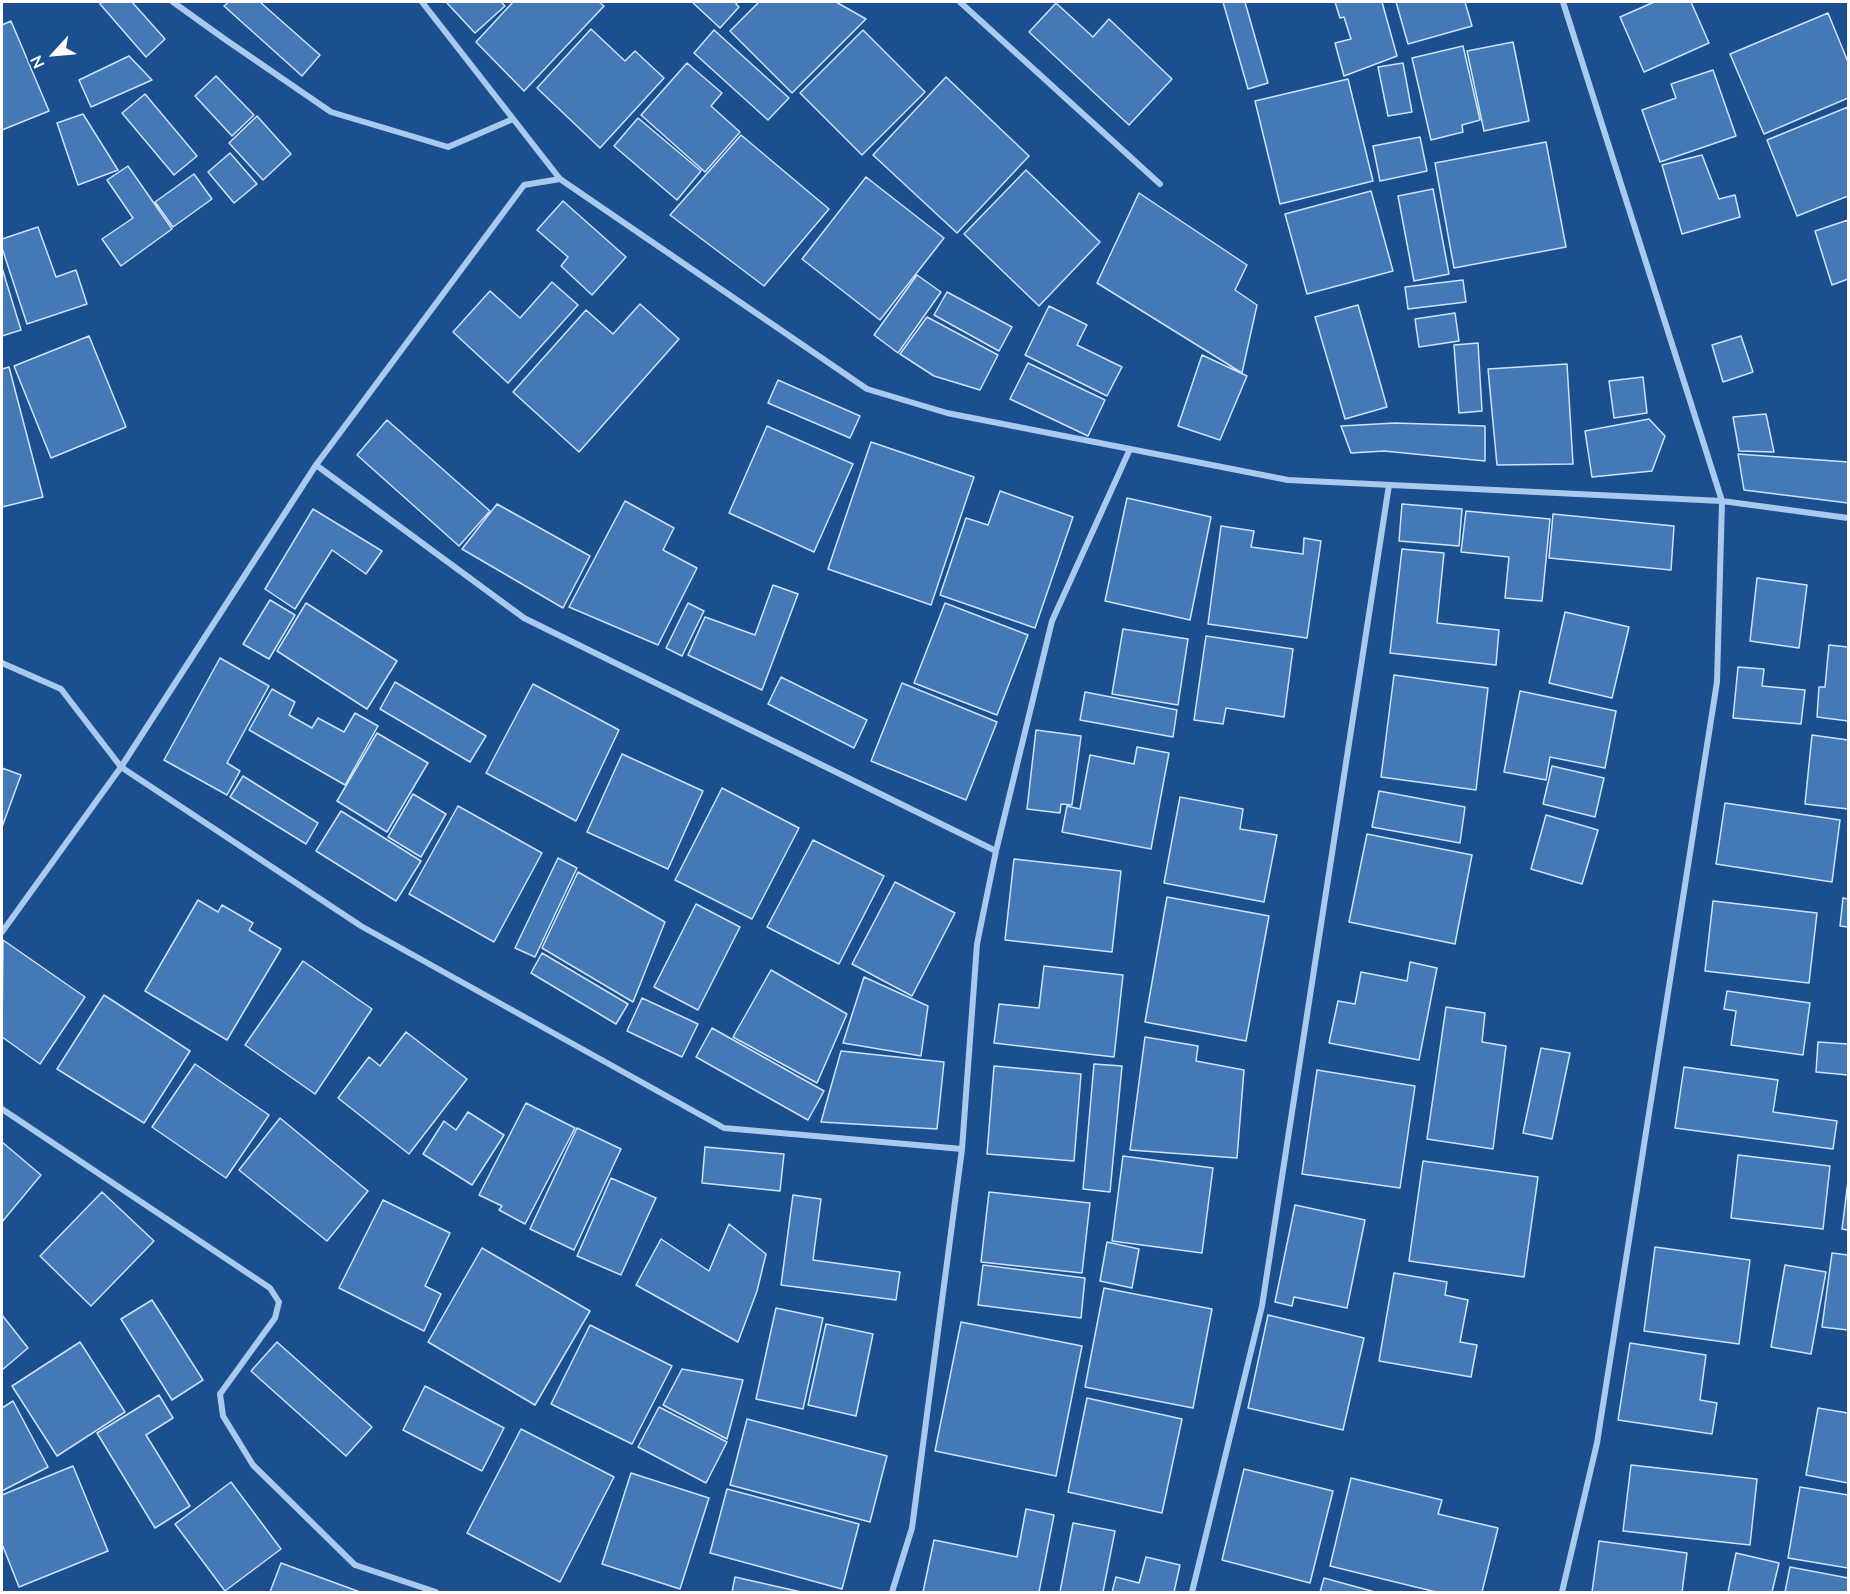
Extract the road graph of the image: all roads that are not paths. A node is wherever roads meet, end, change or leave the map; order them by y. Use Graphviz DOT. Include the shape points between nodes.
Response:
graph roads {
  1 [pos="173,2"];
  2 [pos="422,2"];
  3 [pos="960,2"];
  4 [pos="1563,2"];
  5 [pos="513,119"];
  6 [pos="560,179"];
  7 [pos="1160,184"];
  8 [pos="1130,449"];
  9 [pos="316,465"];
  10 [pos="1389,485"];
  11 [pos="1722,501"];
  12 [pos="1848,518"];
  13 [pos="2,663"];
  14 [pos="121,767"];
  15 [pos="996,851"];
  16 [pos="2,932"];
  17 [pos="2,1109"];
  18 [pos="962,1149"];
  19 [pos="436,1593"];
  20 [pos="892,1593"];
  21 [pos="1192,1593"];
  22 [pos="1563,1593"];
  1 -- 5 [label="street" via="331,112 448,147"];
  2 -- 5 [label="street"];
  3 -- 7 [label="street"];
  4 -- 11 [label="street"];
  5 -- 6 [label="street"];
  6 -- 8 [label="street" via="867,389 947,413"];
  6 -- 9 [label="street" via="524,185"];
  8 -- 10 [label="street" via="1288,480"];
  8 -- 15 [label="street" via="1052,621"];
  9 -- 14 [label="street"];
  9 -- 15 [label="street" via="524,618"];
  10 -- 11 [label="street"];
  10 -- 21 [label="street" via="1262,1306"];
  11 -- 12 [label="street"];
  11 -- 22 [label="street" via="1717,682 1597,1443"];
  13 -- 14 [label="street" via="61,689"];
  14 -- 16 [label="street"];
  14 -- 18 [label="street" via="361,926 724,1128"];
  15 -- 18 [label="street" via="977,944"];
  17 -- 19 [label="street" via="270,1288 279,1302 275,1318 220,1395 223,1416 253,1465 355,1565"];
  18 -- 20 [label="street" via="912,1528"];
}
